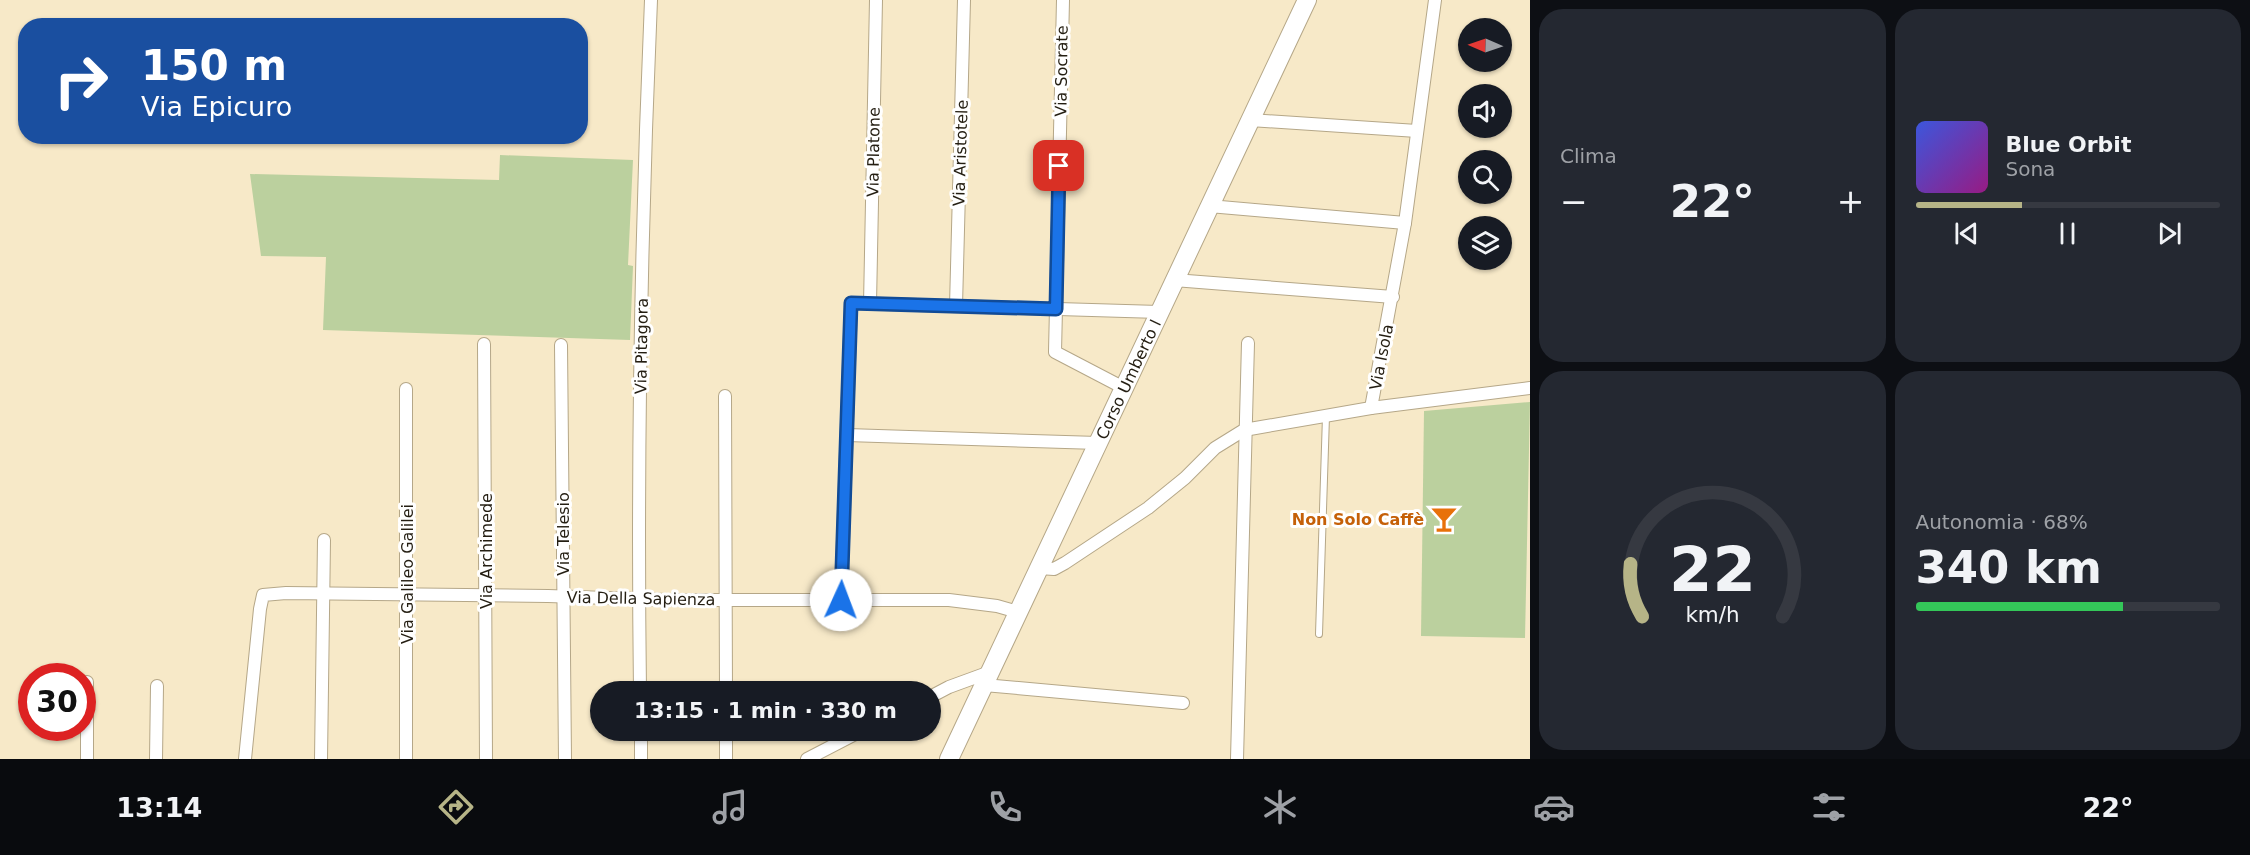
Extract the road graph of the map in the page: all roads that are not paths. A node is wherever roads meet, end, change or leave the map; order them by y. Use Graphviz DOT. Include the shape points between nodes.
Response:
graph roads {
  1 [pos="651,0"];
  2 [pos="876,0"];
  3 [pos="964,0"];
  4 [pos="1063,0"];
  5 [pos="1307,0"];
  6 [pos="1435,0"];
  7 [pos="1250,120"];
  8 [pos="1417,131"];
  9 [pos="1209,206"];
  10 [pos="1405,224"];
  11 [pos="1174,280"];
  12 [pos="1392,297"];
  13 [pos="870,304"];
  14 [pos="956,306"];
  15 [pos="1056,309"];
  16 [pos="1159,312"];
  17 [pos="1248,343"];
  18 [pos="484,344"];
  19 [pos="561,345"];
  20 [pos="1124,388"];
  21 [pos="1530,388"];
  22 [pos="406,389"];
  23 [pos="725,396"];
  24 [pos="1371,408"];
  25 [pos="1326,416"];
  26 [pos="1244,429"];
  27 [pos="847,435"];
  28 [pos="1098,443"];
  29 [pos="324,540"];
  30 [pos="1039,568"];
  31 [pos="323,595"];
  32 [pos="407,595"];
  33 [pos="486,595"];
  34 [pos="563,596"];
  35 [pos="639,599"];
  36 [pos="726,600"];
  37 [pos="841,600"];
  38 [pos="1018,612"];
  39 [pos="1319,634"];
  40 [pos="987,679"];
  41 [pos="640,681"];
  42 [pos="726,681"];
  43 [pos="157,686"];
  44 [pos="941,691"];
  45 [pos="1183,703"];
  46 [pos="87,741"];
  47 [pos="641,741"];
  48 [pos="726,741"];
  49 [pos="842,741"];
  50 [pos="87,759"];
  51 [pos="156,759"];
  52 [pos="245,759"];
  53 [pos="321,759"];
  54 [pos="406,759"];
  55 [pos="486,759"];
  56 [pos="565,759"];
  57 [pos="641,759"];
  58 [pos="726,759"];
  59 [pos="807,759"];
  60 [pos="949,759"];
  61 [pos="1237,759"];
  1 -- 35 [label="street, Via Pitagora" via="644,148"];
  2 -- 13 [label="street, Via Platone"];
  3 -- 14 [label="street, Via Aristotele"];
  4 -- 15 [label="street, Via Socrate"];
  5 -- 7 [label="street, Corso Umberto I"];
  6 -- 8 [label="street, Via Isola"];
  7 -- 8 [label="street"];
  7 -- 9 [label="street, Corso Umberto I"];
  8 -- 10 [label="street, Via Isola"];
  9 -- 10 [label="street"];
  9 -- 11 [label="street, Corso Umberto I"];
  10 -- 12 [label="street, Via Isola"];
  11 -- 12 [label="street"];
  11 -- 16 [label="street, Corso Umberto I"];
  12 -- 24 [label="street, Via Isola"];
  13 -- 14 [label="street"];
  13 -- 27 [label="street" via="851,303"];
  14 -- 15 [label="street"];
  15 -- 16 [label="street"];
  15 -- 20 [label="street, Via Socrate" via="1055,352"];
  16 -- 20 [label="street, Corso Umberto I"];
  17 -- 26 [label="street"];
  18 -- 33 [label="street, Via Archimede"];
  19 -- 34 [label="street, Via Telesio"];
  20 -- 28 [label="street, Corso Umberto I"];
  21 -- 24 [label="street"];
  22 -- 32 [label="street, Via Galileo Galilei"];
  23 -- 36 [label="street"];
  24 -- 25 [label="street, Via Isola"];
  25 -- 26 [label="street, Via Isola"];
  25 -- 39 [label="lane"];
  26 -- 30 [label="street, Via Isola" via="1215,448 1148,508 1065,563 1054,569"];
  26 -- 61 [label="street"];
  27 -- 28 [label="street"];
  27 -- 37 [label="street"];
  28 -- 30 [label="street, Corso Umberto I"];
  29 -- 31 [label="street"];
  30 -- 38 [label="street, Corso Umberto I"];
  31 -- 32 [label="street, Via Della Sapienza"];
  31 -- 52 [label="street, Via Della Sapienza" via="263,595"];
  31 -- 53 [label="street"];
  32 -- 33 [label="street, Via Della Sapienza"];
  32 -- 54 [label="street, Via Galileo Galilei"];
  33 -- 34 [label="street, Via Della Sapienza"];
  33 -- 55 [label="street, Via Archimede"];
  34 -- 35 [label="street, Via Della Sapienza"];
  34 -- 56 [label="street, Via Telesio"];
  35 -- 36 [label="street, Via Della Sapienza"];
  35 -- 41 [label="street, Via Pitagora"];
  36 -- 37 [label="street, Via Della Sapienza"];
  36 -- 42 [label="street"];
  37 -- 38 [label="street, Via Della Sapienza" via="949,600"];
  38 -- 40 [label="street, Corso Umberto I"];
  40 -- 44 [label="street"];
  40 -- 45 [label="street"];
  40 -- 60 [label="street, Corso Umberto I"];
  43 -- 51 [label="street"];
  46 -- 50 [label="street"];
  47 -- 57 [label="street"];
  48 -- 58 [label="street"];
  49 -- 59 [label="street"];
}
